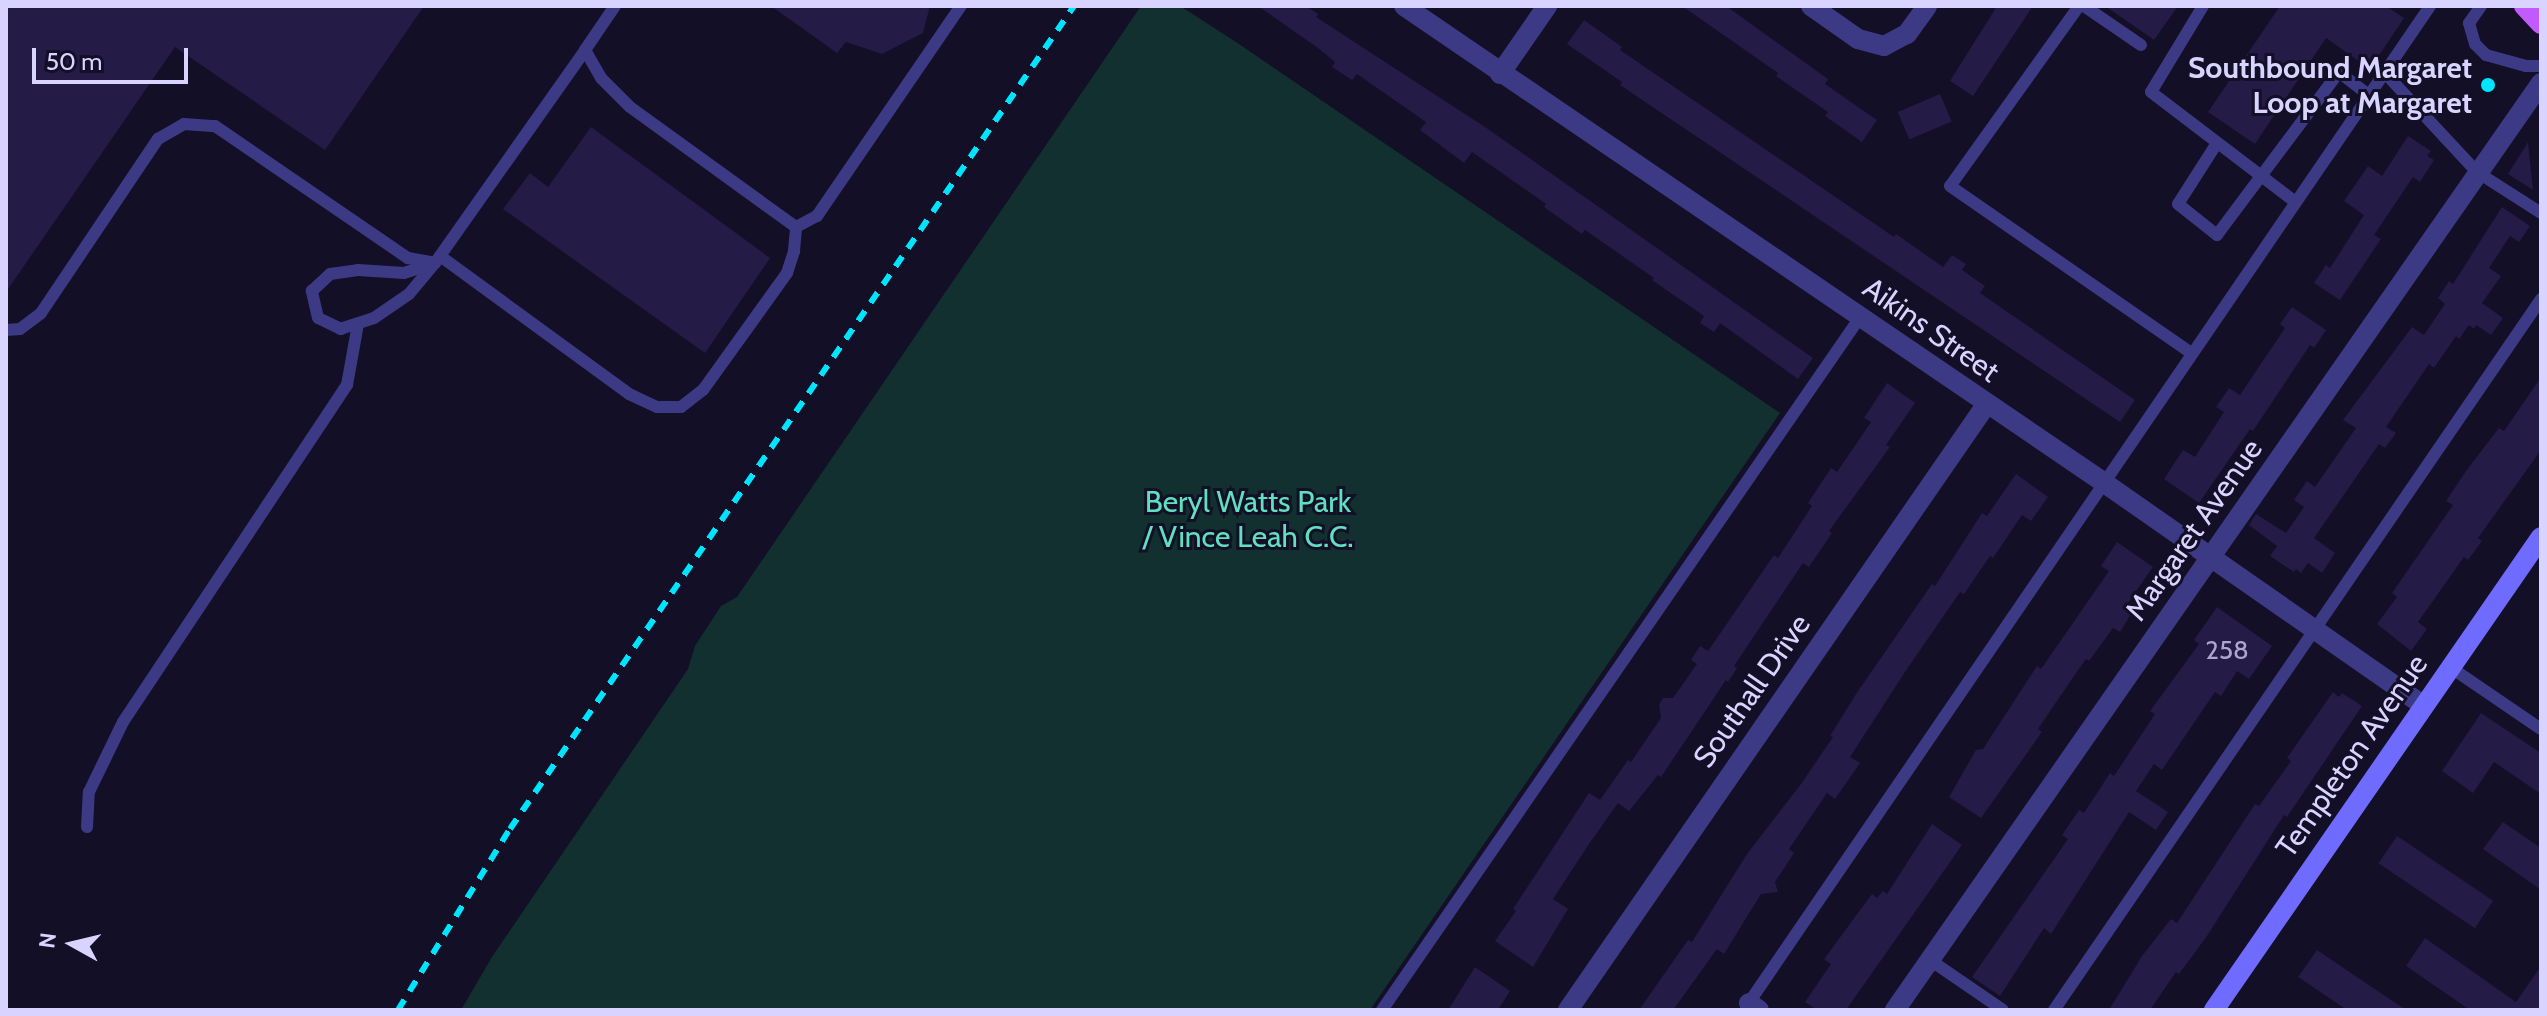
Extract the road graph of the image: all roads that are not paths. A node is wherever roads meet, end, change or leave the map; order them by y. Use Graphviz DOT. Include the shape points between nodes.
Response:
graph roads {
  1 [pos="615,6"];
  2 [pos="961,6"];
  3 [pos="1404,6"];
  4 [pos="1547,6"];
  5 [pos="1811,6"];
  6 [pos="1927,6"];
  7 [pos="2081,6"];
  8 [pos="2203,6"];
  9 [pos="2430,6"];
  10 [pos="2481,6"];
  11 [pos="2524,6"];
  12 [pos="2541,24"];
  13 [pos="2141,45"];
  14 [pos="585,50"];
  15 [pos="2541,66"];
  16 [pos="2384,72"];
  17 [pos="1500,74"];
  18 [pos="2541,83"];
  19 [pos="2368,95"];
  20 [pos="2217,143"];
  21 [pos="2477,172"];
  22 [pos="2261,176"];
  23 [pos="2294,201"];
  24 [pos="2541,213"];
  25 [pos="796,227"];
  26 [pos="438,260"];
  27 [pos="2541,299"];
  28 [pos="1861,316"];
  29 [pos="358,324"];
  30 [pos="6,330"];
  31 [pos="2191,353"];
  32 [pos="1986,405"];
  33 [pos="2103,482"];
  34 [pos="2541,537"];
  35 [pos="2212,558"];
  36 [pos="2313,629"];
  37 [pos="2450,667"];
  38 [pos="2423,705"];
  39 [pos="2541,729"];
  40 [pos="87,827"];
  41 [pos="1930,960"];
  42 [pos="1751,1008"];
  43 [pos="1382,1010"];
  44 [pos="1568,1010"];
  45 [pos="1895,1010"];
  46 [pos="2003,1010"];
  47 [pos="2054,1010"];
  48 [pos="2214,1010"];
  1 -- 14 [label="lane"];
  2 -- 25 [label="lane" via="817,216"];
  3 -- 17 [label="street, Aikins Street"];
  4 -- 17 [label="street"];
  5 -- 6 [label="street" via="1858,39 1884,46 1907,34"];
  7 -- 13 [label="lane"];
  7 -- 31 [label="lane" via="1950,186"];
  8 -- 20 [label="lane" via="2151,92"];
  9 -- 16 [label="lane"];
  10 -- 15 [label="lane" via="2469,23 2475,44 2486,55"];
  11 -- 12 [label="main road"];
  14 -- 25 [label="lane" via="601,78 630,107"];
  14 -- 26 [label="lane"];
  16 -- 19 [label="lane"];
  16 -- 21 [label="lane"];
  17 -- 28 [label="street, Aikins Street"];
  18 -- 21 [label="street, Margaret Avenue"];
  19 -- 22 [label="lane" via="2339,72"];
  19 -- 23 [label="lane"];
  20 -- 22 [label="lane"];
  20 -- 22 [label="lane" via="2178,204 2217,235"];
  21 -- 24 [label="lane"];
  21 -- 35 [label="street, Margaret Avenue"];
  22 -- 23 [label="lane"];
  23 -- 31 [label="lane"];
  25 -- 26 [label="lane" via="787,273 703,390 681,407 657,407 629,394"];
  26 -- 29 [label="lane" via="409,294"];
  26 -- 29 [label="lane" via="404,273 330,274 312,291 318,318 341,329"];
  26 -- 30 [label="lane" via="408,258 215,126 184,124 158,139 41,313 20,329"];
  27 -- 36 [label="lane"];
  28 -- 32 [label="street, Aikins Street"];
  28 -- 43 [label="lane"];
  29 -- 40 [label="lane" via="347,385 123,722 89,792"];
  31 -- 33 [label="lane"];
  32 -- 33 [label="street, Aikins Street"];
  32 -- 44 [label="street, Southall Drive"];
  33 -- 35 [label="street, Aikins Street"];
  33 -- 42 [label="lane"];
  34 -- 37 [label="street, Templeton Avenue"];
  35 -- 36 [label="street, Aikins Street"];
  35 -- 41 [label="street, Margaret Avenue"];
  36 -- 38 [label="street, Aikins Street"];
  36 -- 47 [label="lane"];
  37 -- 38 [label="street, Templeton Avenue"];
  37 -- 39 [label="lane"];
  38 -- 48 [label="street, Templeton Avenue"];
  41 -- 45 [label="street, Margaret Avenue"];
  41 -- 46 [label="lane"];
}
